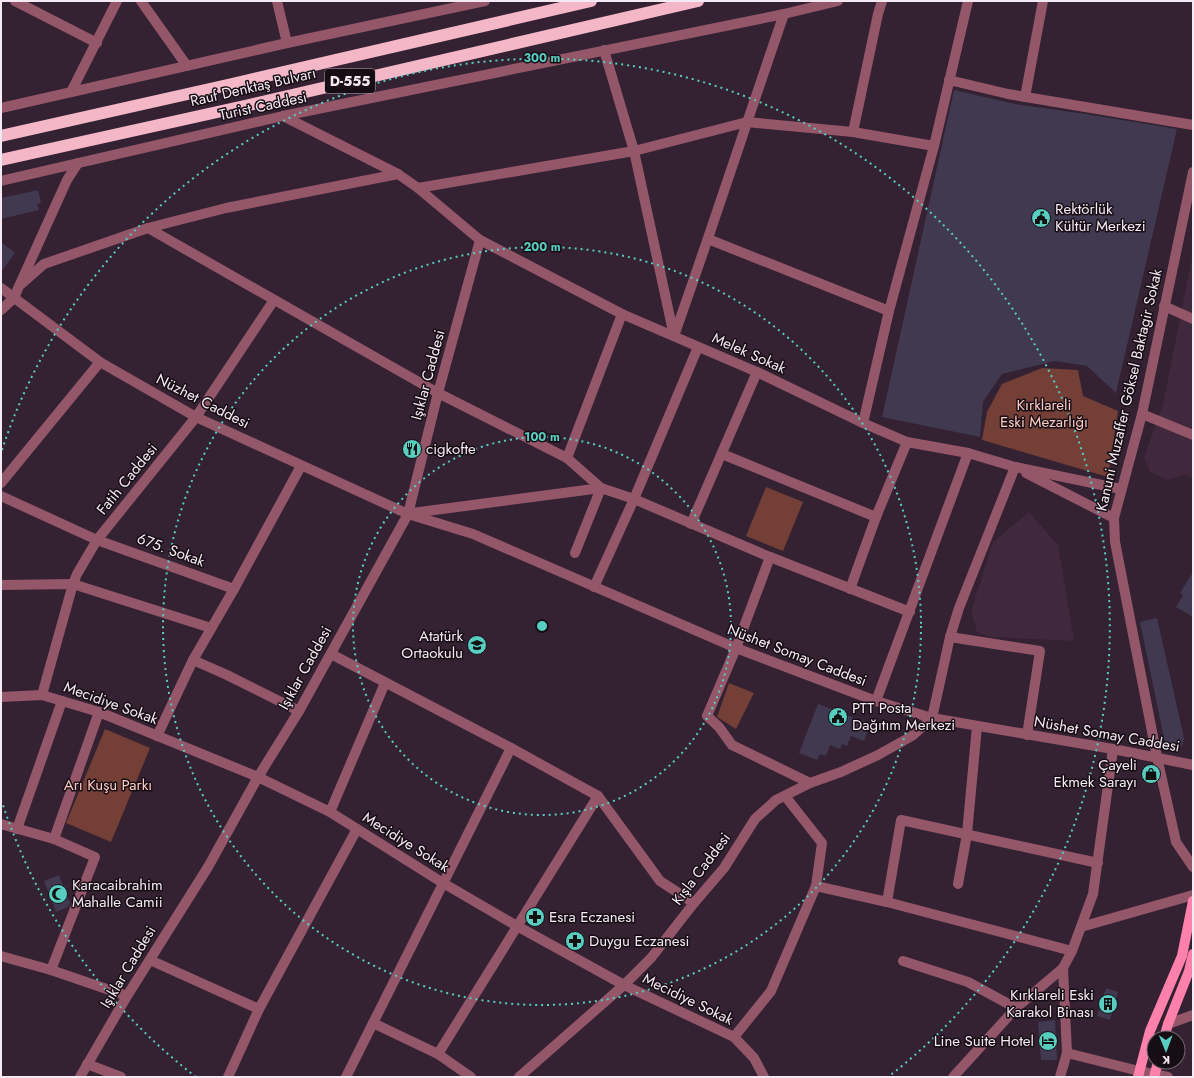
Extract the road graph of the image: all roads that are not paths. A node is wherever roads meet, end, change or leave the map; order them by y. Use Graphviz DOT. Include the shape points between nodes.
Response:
graph roads {
  1 [pos="15,1"];
  2 [pos="117,1"];
  3 [pos="141,1"];
  4 [pos="277,1"];
  5 [pos="437,1"];
  6 [pos="485,1"];
  7 [pos="591,1"];
  8 [pos="698,1"];
  9 [pos="838,1"];
  10 [pos="882,1"];
  11 [pos="968,1"];
  12 [pos="1043,1"];
  13 [pos="434,12"];
  14 [pos="784,14"];
  15 [pos="97,43"];
  16 [pos="287,43"];
  17 [pos="604,50"];
  18 [pos="187,66"];
  19 [pos="949,80"];
  20 [pos="71,92"];
  21 [pos="1025,97"];
  22 [pos="1,108"];
  23 [pos="283,116"];
  24 [pos="747,122"];
  25 [pos="1193,125"];
  26 [pos="853,132"];
  27 [pos="1,136"];
  28 [pos="934,146"];
  29 [pos="634,151"];
  30 [pos="1,160"];
  31 [pos="78,163"];
  32 [pos="1193,172"];
  33 [pos="398,174"];
  34 [pos="1,181"];
  35 [pos="418,188"];
  36 [pos="1189,216"];
  37 [pos="148,228"];
  38 [pos="708,239"];
  39 [pos="480,240"];
  40 [pos="19,286"];
  41 [pos="1,288"];
  42 [pos="14,298"];
  43 [pos="274,300"];
  44 [pos="1164,306"];
  45 [pos="1,310"];
  46 [pos="889,311"];
  47 [pos="622,314"];
  48 [pos="1193,320"];
  49 [pos="674,336"];
  50 [pos="698,347"];
  51 [pos="100,362"];
  52 [pos="757,372"];
  53 [pos="438,393"];
  54 [pos="1142,414"];
  55 [pos="196,417"];
  56 [pos="863,423"];
  57 [pos="1193,435"];
  58 [pos="906,442"];
  59 [pos="968,453"];
  60 [pos="722,454"];
  61 [pos="567,458"];
  62 [pos="301,466"];
  63 [pos="1015,467"];
  64 [pos="1,483"];
  65 [pos="601,488"];
  66 [pos="1121,489"];
  67 [pos="1,496"];
  68 [pos="634,499"];
  69 [pos="408,514"];
  70 [pos="876,517"];
  71 [pos="1114,518"];
  72 [pos="691,524"];
  73 [pos="97,540"];
  74 [pos="575,553"];
  75 [pos="770,557"];
  76 [pos="73,584"];
  77 [pos="1,585"];
  78 [pos="594,587"];
  79 [pos="234,589"];
  80 [pos="850,589"];
  81 [pos="910,612"];
  82 [pos="211,628"];
  83 [pos="950,637"];
  84 [pos="736,648"];
  85 [pos="330,654"];
  86 [pos="193,660"];
  87 [pos="385,683"];
  88 [pos="42,695"];
  89 [pos="1,697"];
  90 [pos="62,701"];
  91 [pos="876,701"];
  92 [pos="299,711"];
  93 [pos="99,712"];
  94 [pos="932,718"];
  95 [pos="977,726"];
  96 [pos="1027,735"];
  97 [pos="157,736"];
  98 [pos="511,748"];
  99 [pos="1113,749"];
  100 [pos="1157,757"];
  101 [pos="1193,765"];
  102 [pos="258,777"];
  103 [pos="810,783"];
  104 [pos="598,796"];
  105 [pos="785,796"];
  106 [pos="330,812"];
  107 [pos="1,824"];
  108 [pos="18,829"];
  109 [pos="357,829"];
  110 [pos="967,834"];
  111 [pos="54,839"];
  112 [pos="1098,863"];
  113 [pos="1193,867"];
  114 [pos="443,883"];
  115 [pos="958,884"];
  116 [pos="816,886"];
  117 [pos="1193,896"];
  118 [pos="1193,901"];
  119 [pos="887,902"];
  120 [pos="694,903"];
  121 [pos="517,926"];
  122 [pos="1081,927"];
  123 [pos="1072,951"];
  124 [pos="1193,954"];
  125 [pos="1,956"];
  126 [pos="150,960"];
  127 [pos="903,961"];
  128 [pos="1063,968"];
  129 [pos="51,970"];
  130 [pos="1191,972"];
  131 [pos="624,985"];
  132 [pos="128,996"];
  133 [pos="1016,1008"];
  134 [pos="259,1009"];
  135 [pos="1193,1015"];
  136 [pos="373,1023"];
  137 [pos="1168,1024"];
  138 [pos="1166,1030"];
  139 [pos="734,1037"];
  140 [pos="1067,1053"];
  141 [pos="438,1054"];
  142 [pos="87,1064"];
  143 [pos="1138,1074"];
  144 [pos="1154,1076"];
  145 [pos="80,1077"];
  146 [pos="121,1077"];
  147 [pos="228,1077"];
  148 [pos="346,1077"];
  149 [pos="471,1077"];
  150 [pos="519,1077"];
  151 [pos="764,1077"];
  152 [pos="953,1077"];
  153 [pos="1060,1077"];
  154 [pos="1168,1077"];
  1 -- 15 [label="street"];
  2 -- 15 [label="street"];
  3 -- 18 [label="street"];
  4 -- 16 [label="street"];
  5 -- 13 [label="street"];
  6 -- 13 [label="street"];
  7 -- 27 [label="highway, Rauf Denktaş Bulvarı / D-555"];
  8 -- 30 [label="highway, Rauf Denktaş Bulvarı / D-555"];
  9 -- 14 [label="street, Turist Caddesi"];
  10 -- 26 [label="street"];
  11 -- 19 [label="street"];
  12 -- 21 [label="street"];
  13 -- 16 [label="street"];
  14 -- 17 [label="street, Turist Caddesi"];
  14 -- 24 [label="street"];
  15 -- 20 [label="street"];
  16 -- 18 [label="street"];
  17 -- 23 [label="street, Turist Caddesi"];
  17 -- 29 [label="street"];
  18 -- 20 [label="street"];
  19 -- 21 [label="street"];
  19 -- 28 [label="street"];
  20 -- 22 [label="street"];
  21 -- 25 [label="street"];
  23 -- 31 [label="street, Turist Caddesi"];
  23 -- 33 [label="street, Melek Sokak"];
  24 -- 26 [label="street"];
  24 -- 29 [label="street"];
  24 -- 38 [label="street"];
  26 -- 28 [label="street"];
  28 -- 46 [label="street"];
  29 -- 35 [label="street"];
  29 -- 49 [label="street"];
  31 -- 34 [label="street, Turist Caddesi"];
  31 -- 40 [label="street" via="67,180"];
  32 -- 36 [label="street, Kanuni Muzaffer Göksel Baktagir Sokak"];
  33 -- 35 [label="street, Melek Sokak"];
  33 -- 37 [label="street" via="226,208"];
  35 -- 39 [label="street, Melek Sokak"];
  36 -- 44 [label="street, Kanuni Muzaffer Göksel Baktagir Sokak"];
  37 -- 40 [label="street" via="44,264"];
  37 -- 43 [label="street"];
  38 -- 46 [label="street"];
  38 -- 49 [label="street"];
  39 -- 47 [label="street, Melek Sokak"];
  39 -- 53 [label="street, Işıklar Caddesi"];
  40 -- 42 [label="street"];
  41 -- 42 [label="street, Nüzhet Caddesi"];
  42 -- 45 [label="street"];
  42 -- 51 [label="street, Nüzhet Caddesi"];
  43 -- 53 [label="street"];
  43 -- 55 [label="street, Fatih Caddesi"];
  44 -- 48 [label="street"];
  44 -- 54 [label="street, Kanuni Muzaffer Göksel Baktagir Sokak"];
  46 -- 56 [label="street"];
  47 -- 49 [label="street, Melek Sokak"];
  47 -- 61 [label="street"];
  49 -- 50 [label="street, Melek Sokak"];
  50 -- 52 [label="street, Melek Sokak"];
  50 -- 68 [label="street"];
  51 -- 55 [label="street, Nüzhet Caddesi"];
  51 -- 64 [label="street"];
  52 -- 56 [label="street, Melek Sokak"];
  52 -- 60 [label="street"];
  53 -- 61 [label="street"];
  53 -- 69 [label="street, Işıklar Caddesi"];
  54 -- 57 [label="street"];
  54 -- 66 [label="street, Kanuni Muzaffer Göksel Baktagir Sokak"];
  55 -- 62 [label="street, Nüzhet Caddesi"];
  55 -- 73 [label="street, Fatih Caddesi"];
  56 -- 58 [label="street, Melek Sokak"];
  58 -- 59 [label="street, Melek Sokak"];
  58 -- 70 [label="street"];
  59 -- 63 [label="street, Melek Sokak"];
  59 -- 81 [label="street"];
  60 -- 70 [label="street"];
  60 -- 72 [label="street"];
  61 -- 65 [label="street"];
  62 -- 69 [label="street, Nüzhet Caddesi"];
  62 -- 79 [label="street"];
  63 -- 66 [label="street, Melek Sokak"];
  63 -- 71 [label="street, Melek Sokak"];
  63 -- 83 [label="street"];
  65 -- 68 [label="street"];
  65 -- 69 [label="street"];
  65 -- 74 [label="street"];
  66 -- 71 [label="street, Kanuni Muzaffer Göksel Baktagir Sokak"];
  67 -- 73 [label="street, 675. Sokak"];
  68 -- 72 [label="street"];
  68 -- 78 [label="street"];
  69 -- 78 [label="street, Nüshet Somay Caddesi" via="473,534"];
  69 -- 85 [label="street, Işıklar Caddesi"];
  70 -- 80 [label="street"];
  71 -- 100 [label="street, Kanuni Muzaffer Göksel Baktagir Sokak" via="1115,542"];
  72 -- 75 [label="street"];
  73 -- 76 [label="street, Fatih Caddesi"];
  73 -- 79 [label="street, 675. Sokak"];
  75 -- 80 [label="street"];
  75 -- 84 [label="street"];
  76 -- 77 [label="street"];
  76 -- 82 [label="street"];
  76 -- 88 [label="street, Fatih Caddesi"];
  78 -- 84 [label="street, Nüshet Somay Caddesi"];
  79 -- 82 [label="street"];
  80 -- 81 [label="street"];
  81 -- 91 [label="street"];
  82 -- 86 [label="street"];
  83 -- 94 [label="street"];
  83 -- 96 [label="street" via="1040,651"];
  84 -- 91 [label="street, Nüshet Somay Caddesi"];
  84 -- 103 [label="street" via="707,716 732,745"];
  85 -- 87 [label="street"];
  85 -- 92 [label="street, Işıklar Caddesi"];
  86 -- 92 [label="street"];
  86 -- 97 [label="street"];
  87 -- 98 [label="street"];
  87 -- 106 [label="street"];
  88 -- 89 [label="street, Mecidiye Sokak"];
  88 -- 90 [label="street, Mecidiye Sokak"];
  90 -- 93 [label="street, Mecidiye Sokak"];
  90 -- 108 [label="street"];
  91 -- 94 [label="street, Nüshet Somay Caddesi"];
  92 -- 102 [label="street, Işıklar Caddesi"];
  93 -- 97 [label="street, Mecidiye Sokak"];
  93 -- 111 [label="street"];
  94 -- 95 [label="street, Nüshet Somay Caddesi"];
  94 -- 103 [label="street, Kışla Caddesi" via="912,736 878,755"];
  95 -- 96 [label="street, Nüshet Somay Caddesi"];
  95 -- 110 [label="street"];
  96 -- 99 [label="street, Nüshet Somay Caddesi"];
  97 -- 102 [label="street, Mecidiye Sokak"];
  98 -- 104 [label="street"];
  98 -- 114 [label="street"];
  99 -- 100 [label="street, Nüshet Somay Caddesi"];
  99 -- 112 [label="street"];
  100 -- 101 [label="street, Nüshet Somay Caddesi"];
  100 -- 113 [label="street, Kanuni Muzaffer Göksel Baktagir Sokak" via="1176,842"];
  102 -- 106 [label="street, Mecidiye Sokak"];
  102 -- 126 [label="street, Işıklar Caddesi" via="208,867"];
  103 -- 105 [label="street, Kışla Caddesi"];
  104 -- 120 [label="street" via="660,881"];
  104 -- 121 [label="street"];
  105 -- 116 [label="street" via="822,842"];
  105 -- 120 [label="street, Kışla Caddesi" via="776,800 755,819 724,868"];
  106 -- 109 [label="street, Mecidiye Sokak"];
  107 -- 108 [label="street"];
  108 -- 111 [label="street"];
  109 -- 114 [label="street, Mecidiye Sokak"];
  109 -- 134 [label="street"];
  110 -- 112 [label="street"];
  110 -- 115 [label="street"];
  110 -- 119 [label="street" via="902,820"];
  111 -- 129 [label="street" via="95,857"];
  112 -- 122 [label="street" via="1093,894"];
  114 -- 121 [label="street, Mecidiye Sokak"];
  114 -- 136 [label="street"];
  116 -- 119 [label="street"];
  116 -- 139 [label="street" via="771,991"];
  117 -- 122 [label="street"];
  118 -- 143 [label="main road" via="1182,956 1150,1031"];
  119 -- 123 [label="street"];
  120 -- 131 [label="street, Kışla Caddesi" via="651,958"];
  121 -- 131 [label="street, Mecidiye Sokak"];
  121 -- 141 [label="street"];
  122 -- 123 [label="street"];
  123 -- 128 [label="street"];
  124 -- 130 [label="main road"];
  125 -- 129 [label="street"];
  126 -- 132 [label="street, Işıklar Caddesi"];
  126 -- 134 [label="street"];
  127 -- 133 [label="street" via="968,982"];
  128 -- 133 [label="street"];
  128 -- 140 [label="street"];
  129 -- 132 [label="street"];
  130 -- 137 [label="main road"];
  131 -- 139 [label="street, Mecidiye Sokak"];
  131 -- 150 [label="street, Kışla Caddesi"];
  132 -- 142 [label="street, Işıklar Caddesi"];
  133 -- 152 [label="street"];
  134 -- 147 [label="street"];
  135 -- 137 [label="street"];
  136 -- 141 [label="street"];
  136 -- 148 [label="street"];
  137 -- 138 [label="main road"];
  139 -- 151 [label="street, Mecidiye Sokak" via="754,1058"];
  140 -- 143 [label="street"];
  140 -- 153 [label="street"];
  141 -- 149 [label="street"];
  142 -- 145 [label="street, Işıklar Caddesi"];
  142 -- 146 [label="street"];
  143 -- 144 [label="street"];
  144 -- 154 [label="street"];
}
